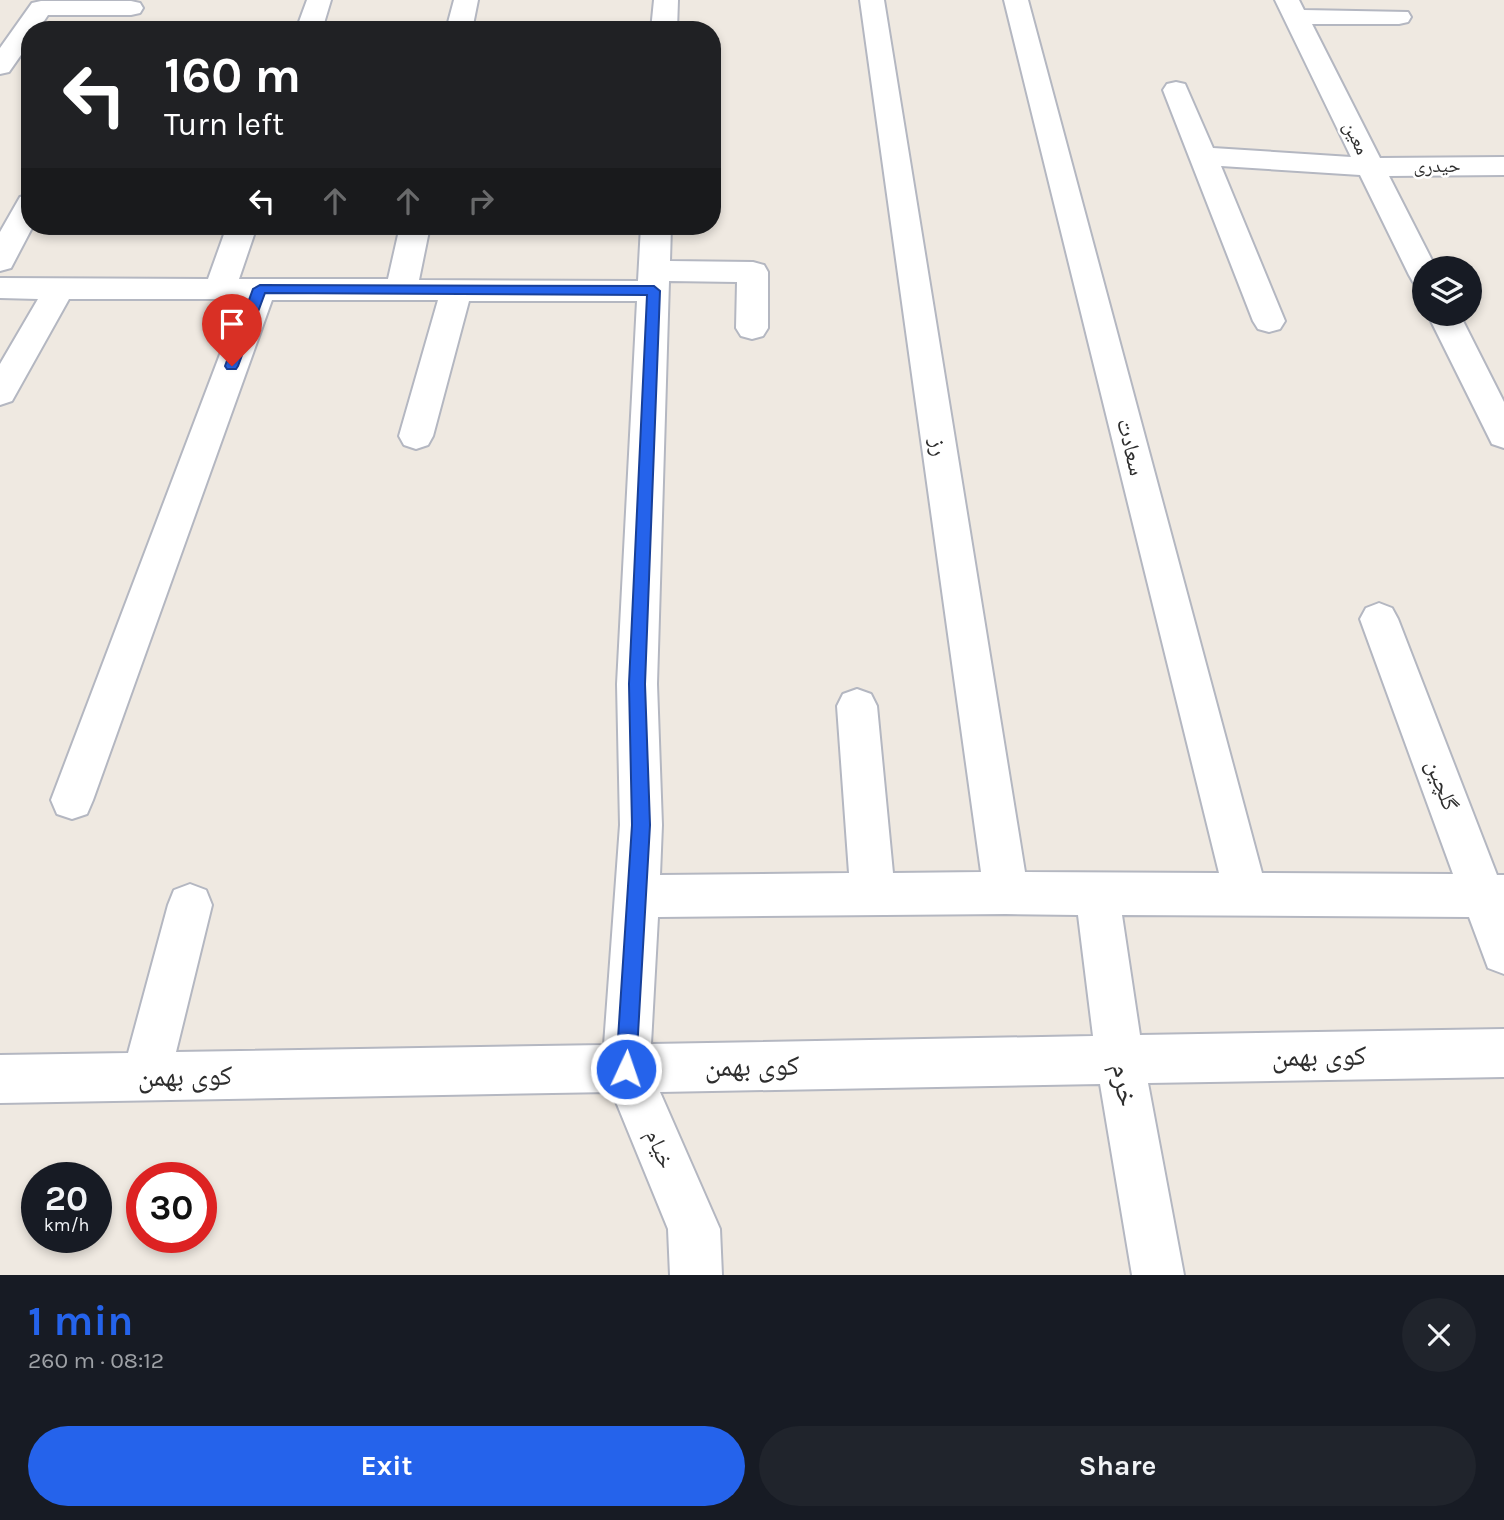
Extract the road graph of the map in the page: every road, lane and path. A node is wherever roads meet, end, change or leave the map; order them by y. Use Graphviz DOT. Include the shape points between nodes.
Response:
graph roads {
  1 [pos="320,0"];
  2 [pos="466,0"];
  3 [pos="666,0"];
  4 [pos="872,0"];
  5 [pos="1016,0"];
  6 [pos="1292,8"];
  7 [pos="128,12"];
  8 [pos="1399,17"];
  9 [pos="32,21"];
  10 [pos="312,21"];
  11 [pos="461,21"];
  12 [pos="665,21"];
  13 [pos="21,36"];
  14 [pos="0,66"];
  15 [pos="1176,90"];
  16 [pos="1204,156"];
  17 [pos="1504,166"];
  18 [pos="1370,167"];
  19 [pos="21,220"];
  20 [pos="239,235"];
  21 [pos="413,235"];
  22 [pos="656,235"];
  23 [pos="1414,256"];
  24 [pos="0,261"];
  25 [pos="654,281"];
  26 [pos="0,288"];
  27 [pos="60,288"];
  28 [pos="220,289"];
  29 [pos="260,289"];
  30 [pos="401,290"];
  31 [pos="456,290"];
  32 [pos="1269,321"];
  33 [pos="1450,326"];
  34 [pos="752,328"];
  35 [pos="0,393"];
  36 [pos="1504,435"];
  37 [pos="416,436"];
  38 [pos="1379,619"];
  39 [pos="857,706"];
  40 [pos="72,800"];
  41 [pos="1006,893"];
  42 [pos="873,894"];
  43 [pos="1097,894"];
  44 [pos="1246,895"];
  45 [pos="637,896"];
  46 [pos="1494,897"];
  47 [pos="190,905"];
  48 [pos="1504,952"];
  49 [pos="1504,1053"];
  50 [pos="1120,1059"];
  51 [pos="626,1069"];
  52 [pos="146,1077"];
  53 [pos="0,1079"];
  54 [pos="696,1275"];
  55 [pos="1158,1275"];
  1 -- 10 [label="street"];
  2 -- 11 [label="street"];
  3 -- 12 [label="street"];
  4 -- 41 [label="street, رز"];
  5 -- 44 [label="street, سعادت"];
  6 -- 8 [label="street"];
  6 -- 18 [label="street, معین"];
  7 -- 9 [label="street" via="41,8"];
  13 -- 14 [label="street"];
  15 -- 16 [label="street"];
  16 -- 18 [label="street, حیدری"];
  16 -- 32 [label="street"];
  17 -- 18 [label="street, حیدری"];
  18 -- 23 [label="street, معین"];
  19 -- 24 [label="street"];
  20 -- 28 [label="street"];
  21 -- 30 [label="street"];
  22 -- 25 [label="street, خیام"];
  25 -- 31 [label="street"];
  25 -- 34 [label="street" via="753,272"];
  25 -- 45 [label="street, خیام" via="637,684 641,825"];
  26 -- 27 [label="street"];
  27 -- 28 [label="street"];
  27 -- 35 [label="street"];
  28 -- 29 [label="street"];
  29 -- 30 [label="street"];
  29 -- 40 [label="street"];
  30 -- 31 [label="street"];
  31 -- 37 [label="street"];
  33 -- 36 [label="street"];
  38 -- 46 [label="street, گلچین"];
  39 -- 42 [label="street"];
  41 -- 42 [label="street"];
  41 -- 43 [label="street"];
  42 -- 45 [label="street"];
  43 -- 44 [label="street"];
  43 -- 50 [label="street, خرم"];
  44 -- 46 [label="street"];
  45 -- 51 [label="street, خیام"];
  46 -- 48 [label="street, گلچین"];
  47 -- 52 [label="street"];
  49 -- 50 [label="street, کوی بهمن"];
  50 -- 51 [label="street, کوی بهمن"];
  50 -- 55 [label="street, خرم"];
  51 -- 52 [label="street, کوی بهمن"];
  51 -- 54 [label="street, خیام" via="694,1229"];
  52 -- 53 [label="street, کوی بهمن"];
}
